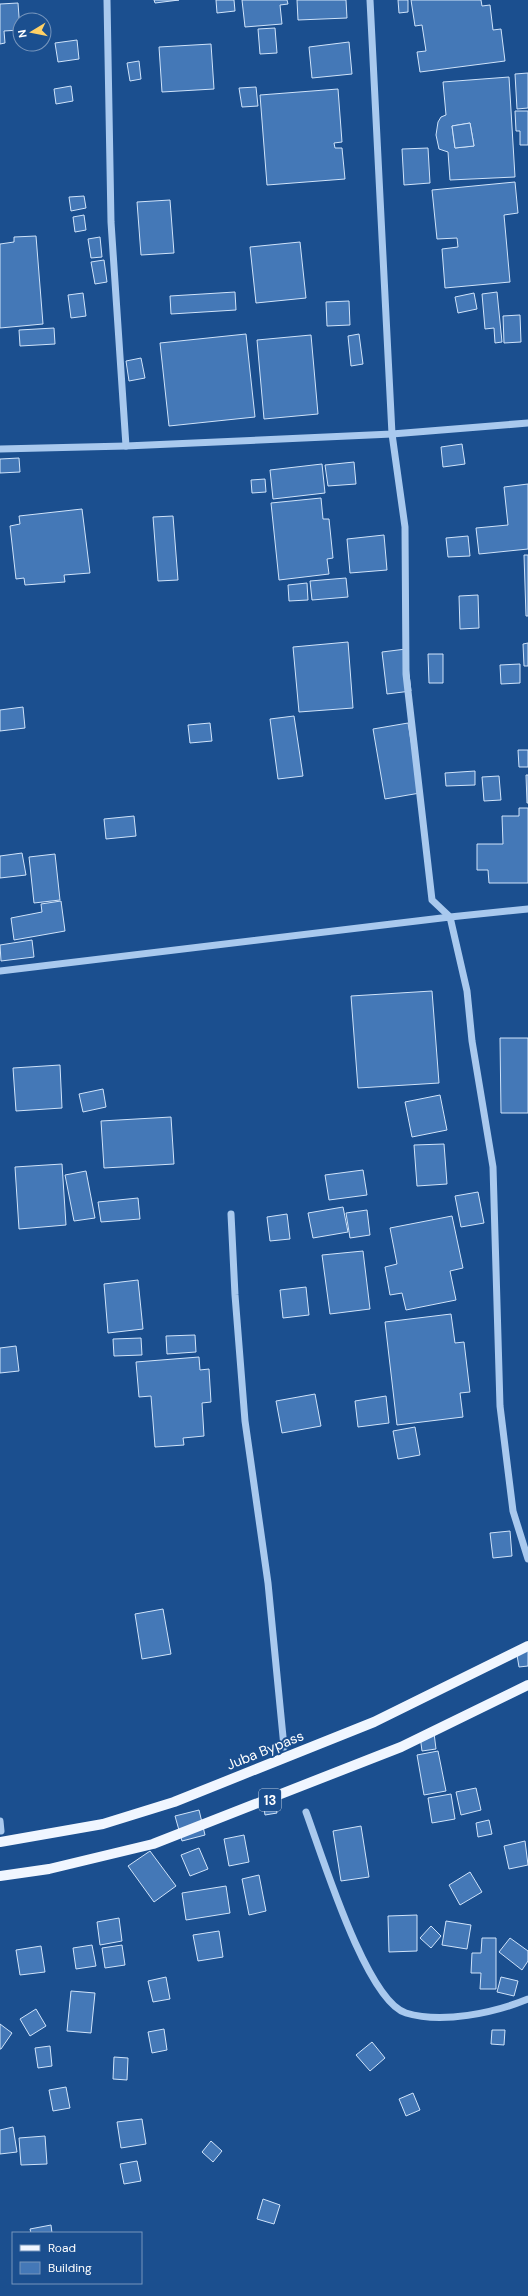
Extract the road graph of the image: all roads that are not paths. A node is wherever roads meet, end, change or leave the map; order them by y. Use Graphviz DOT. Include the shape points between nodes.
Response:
graph roads {
  1 [pos="107,0"];
  2 [pos="370,0"];
  3 [pos="528,423"];
  4 [pos="392,434"];
  5 [pos="126,446"];
  6 [pos="0,449"];
  7 [pos="528,909"];
  8 [pos="450,917"];
  9 [pos="0,971"];
  10 [pos="231,1214"];
  11 [pos="528,1559"];
  12 [pos="528,1646"];
  13 [pos="528,1685"];
  14 [pos="284,1747"];
  15 [pos="306,1812"];
  16 [pos="0,1821"];
  17 [pos="1,1830"];
  18 [pos="0,1842"];
  19 [pos="0,1876"];
  20 [pos="528,1999"];
  1 -- 5 [label="street" via="111,222"];
  2 -- 4 [label="street"];
  3 -- 4 [label="street"];
  4 -- 5 [label="street"];
  4 -- 8 [label="street" via="405,527 406,674 432,900"];
  5 -- 6 [label="street"];
  7 -- 8 [label="street"];
  8 -- 9 [label="street"];
  8 -- 11 [label="street" via="467,991 472,1041 493,1167 500,1406 513,1511"];
  10 -- 14 [label="street" via="245,1421 268,1583"];
  12 -- 18 [label="main road, Juba Bypass" via="374,1722 174,1802 103,1824"];
  13 -- 19 [label="main road, 13" via="401,1747 153,1844 48,1869"];
  15 -- 20 [label="street" via="354,1943 380,1992 405,2013 447,2018 504,2009"];
  16 -- 17 [label="street"];
}
